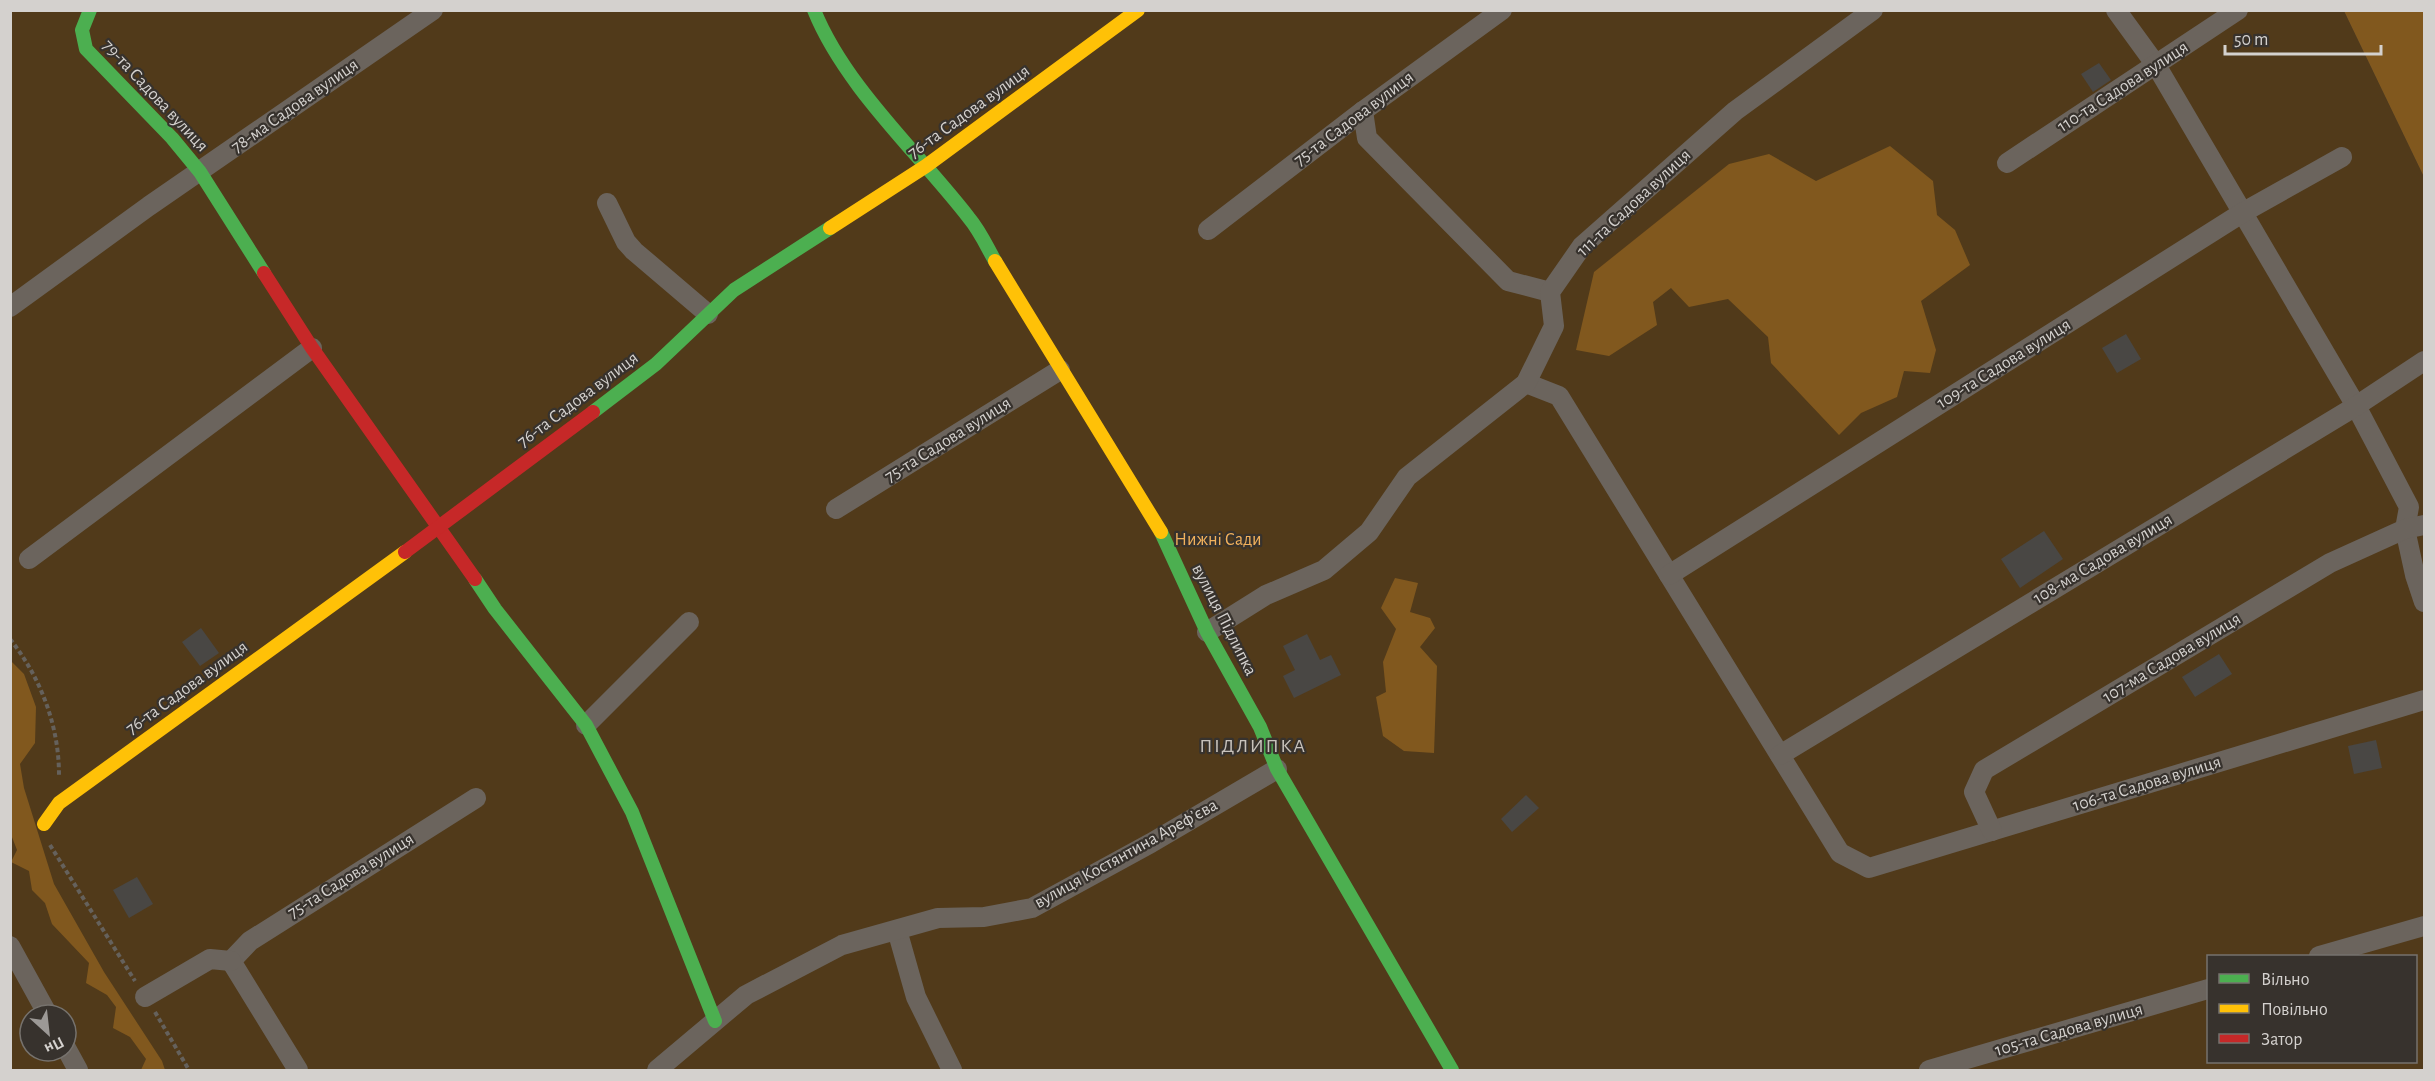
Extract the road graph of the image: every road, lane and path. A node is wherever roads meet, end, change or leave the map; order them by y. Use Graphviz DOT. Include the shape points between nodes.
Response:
graph roads {
  1 [pos="90,10"];
  2 [pos="433,10"];
  3 [pos="814,10"];
  4 [pos="1138,10"];
  5 [pos="1502,10"];
  6 [pos="1873,10"];
  7 [pos="2116,10"];
  8 [pos="2238,10"];
  9 [pos="2156,64"];
  10 [pos="1363,111"];
  11 [pos="2342,157"];
  12 [pos="2007,163"];
  13 [pos="926,166"];
  14 [pos="200,172"];
  15 [pos="607,203"];
  16 [pos="2242,213"];
  17 [pos="1208,230"];
  18 [pos="1550,292"];
  19 [pos="10,307"];
  20 [pos="708,314"];
  21 [pos="312,348"];
  22 [pos="2424,361"];
  23 [pos="1060,370"];
  24 [pos="1526,383"];
  25 [pos="2356,406"];
  26 [pos="836,509"];
  27 [pos="2424,525"];
  28 [pos="440,527"];
  29 [pos="2405,529"];
  30 [pos="29,560"];
  31 [pos="1669,575"];
  32 [pos="2424,602"];
  33 [pos="689,622"];
  34 [pos="1207,632"];
  35 [pos="10,639"];
  36 [pos="2424,700"];
  37 [pos="586,725"];
  38 [pos="1780,755"];
  39 [pos="1277,769"];
  40 [pos="476,798"];
  41 [pos="59,803"];
  42 [pos="44,824"];
  43 [pos="1992,831"];
  44 [pos="2424,926"];
  45 [pos="897,930"];
  46 [pos="10,946"];
  47 [pos="2326,955"];
  48 [pos="231,960"];
  49 [pos="2207,989"];
  50 [pos="145,997"];
  51 [pos="41,1003"];
  52 [pos="716,1021"];
  53 [pos="189,1071"];
  54 [pos="298,1071"];
  55 [pos="657,1071"];
  56 [pos="952,1071"];
  57 [pos="1452,1071"];
  58 [pos="1929,1071"];
  1 -- 14 [label="street, 79-та Садова вулиця" via="82,30 86,49"];
  2 -- 14 [label="street, 78-ма Садова вулиця"];
  3 -- 13 [label="street, вулиця Підлипка" via="824,35 874,106"];
  4 -- 13 [label="street, 76-та Садова вулиця"];
  5 -- 10 [label="street, 75-та Садова вулиця"];
  6 -- 18 [label="street, 111-та Садова вулиця" via="1735,111 1582,246"];
  7 -- 9 [label="street"];
  8 -- 9 [label="street, 110-та Садова вулиця"];
  9 -- 12 [label="street, 110-та Садова вулиця"];
  9 -- 16 [label="street"];
  10 -- 17 [label="street, 75-та Садова вулиця"];
  10 -- 18 [label="street" via="1367,138 1508,281"];
  11 -- 16 [label="street, 109-та Садова вулиця"];
  13 -- 20 [label="street, 76-та Садова вулиця" via="734,290"];
  13 -- 23 [label="street, вулиця Підлипка" via="972,220"];
  14 -- 19 [label="street, 78-ма Садова вулиця"];
  14 -- 21 [label="street, 79-та Садова вулиця"];
  15 -- 20 [label="street" via="634,251"];
  16 -- 25 [label="street"];
  16 -- 31 [label="street, 109-та Садова вулиця"];
  18 -- 24 [label="street" via="1554,326"];
  20 -- 28 [label="street, 76-та Садова вулиця" via="656,364"];
  21 -- 28 [label="street, 79-та Садова вулиця"];
  21 -- 30 [label="street"];
  22 -- 25 [label="street, 108-ма Садова вулиця"];
  23 -- 26 [label="street, 75-та Садова вулиця"];
  23 -- 34 [label="street, вулиця Підлипка" via="1160,531"];
  24 -- 31 [label="street" via="1559,396"];
  24 -- 34 [label="street" via="1407,477 1369,532 1324,570 1266,595"];
  25 -- 29 [label="street" via="2409,507"];
  25 -- 38 [label="street, 108-ма Садова вулиця"];
  27 -- 29 [label="street, 107-ма Садова вулиця"];
  28 -- 37 [label="street, 79-та Садова вулиця" via="495,609"];
  28 -- 41 [label="street, 76-та Садова вулиця"];
  29 -- 32 [label="street"];
  29 -- 43 [label="street, 107-ма Садова вулиця" via="2330,563 1984,770 1974,792"];
  31 -- 38 [label="street"];
  33 -- 37 [label="street"];
  34 -- 39 [label="street, вулиця Підлипка" via="1260,727"];
  35 -- 41 [label="path" via="27,660 51,714 59,762"];
  36 -- 43 [label="street, 106-та Садова вулиця"];
  37 -- 52 [label="street, 79-та Садова вулиця" via="632,812"];
  38 -- 43 [label="street, 106-та Садова вулиця" via="1840,853 1869,868"];
  39 -- 45 [label="street, вулиця Костянтина Арефʼєва" via="1032,908 984,917 938,918"];
  39 -- 57 [label="street, вулиця Підлипка"];
  40 -- 48 [label="street, 75-та Садова вулиця" via="250,941"];
  41 -- 42 [label="street, 76-та Садова вулиця"];
  42 -- 50 [label="path" via="50,848"];
  44 -- 47 [label="street"];
  45 -- 52 [label="street, вулиця Костянтина Арефʼєва" via="843,945 746,995"];
  45 -- 56 [label="street" via="916,997"];
  46 -- 51 [label="street"];
  48 -- 50 [label="street" via="210,959"];
  48 -- 54 [label="street"];
  49 -- 58 [label="street, 105-та Садова вулиця"];
  50 -- 53 [label="path"];
  52 -- 55 [label="street, вулиця Костянтина Арефʼєва"];
}
